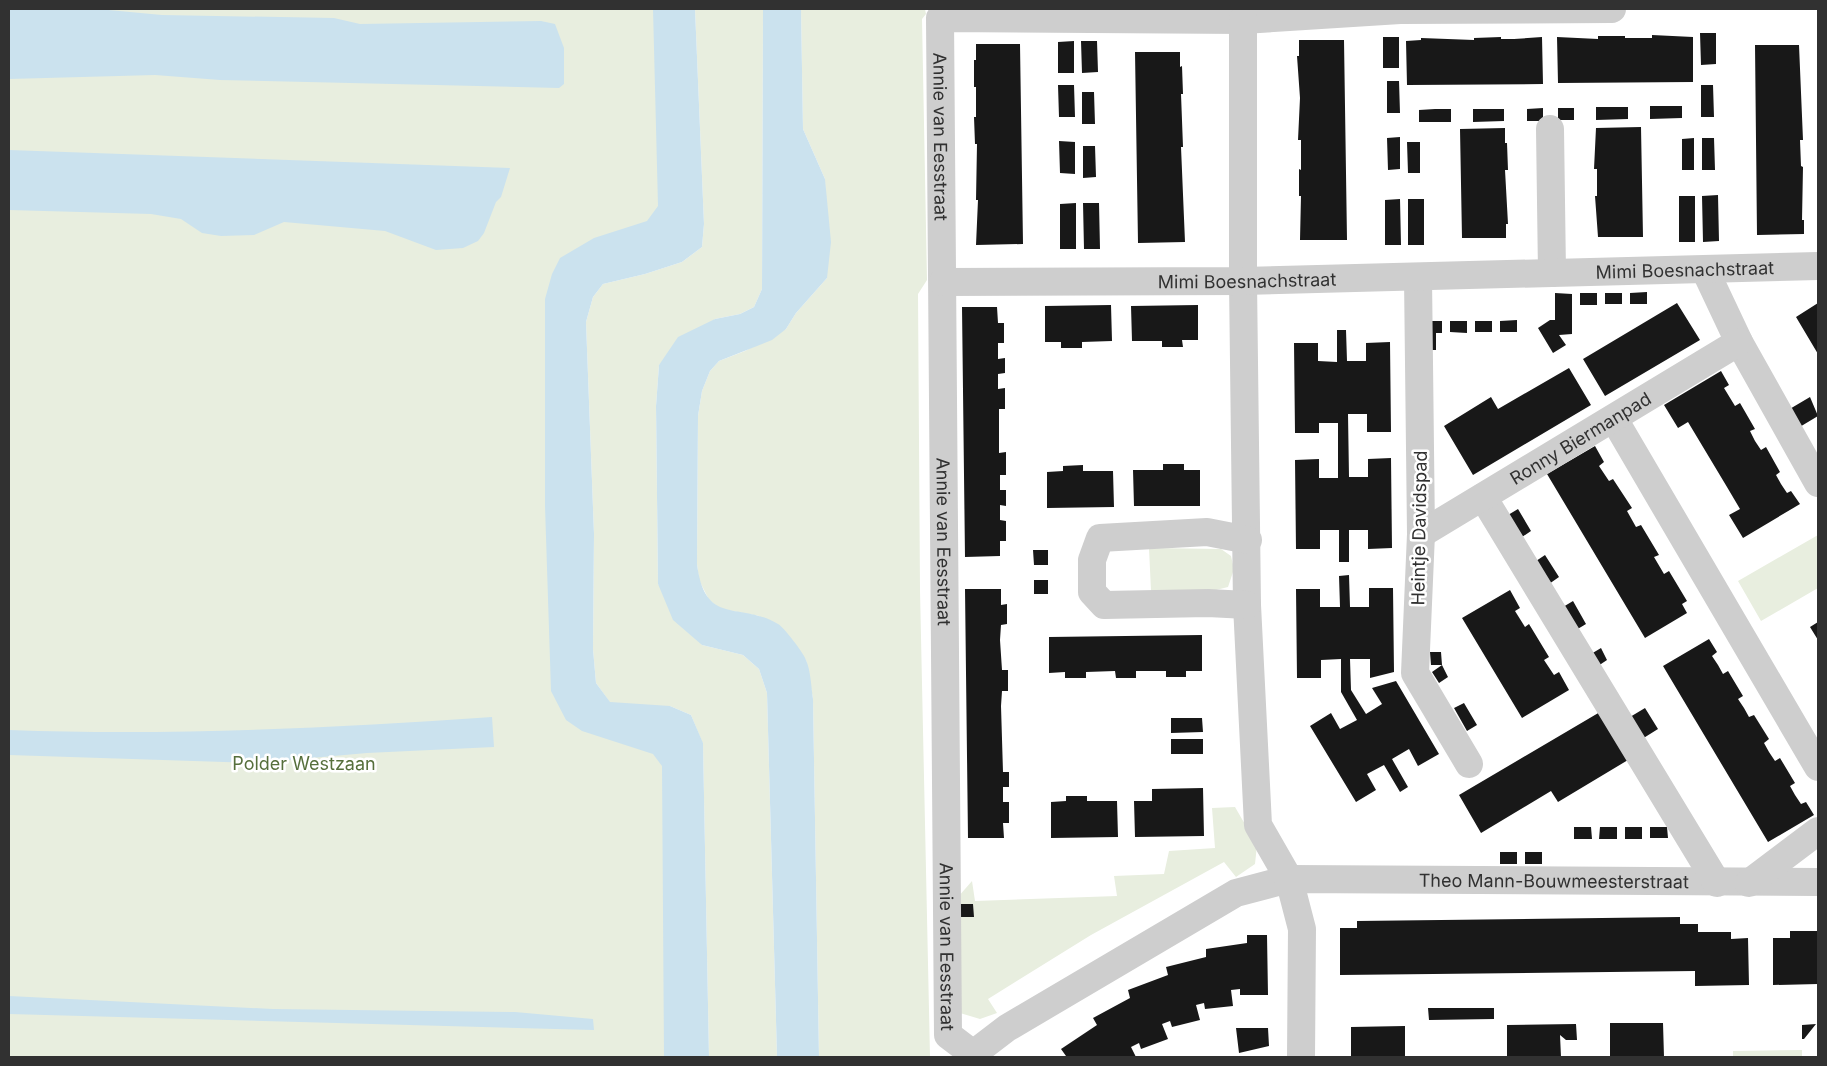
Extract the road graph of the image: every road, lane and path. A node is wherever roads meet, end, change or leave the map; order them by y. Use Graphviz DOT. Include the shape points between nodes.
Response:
graph roads {
  1 [pos="1612,9"];
  2 [pos="1243,20"];
  3 [pos="1550,128"];
  4 [pos="1818,266"];
  5 [pos="1705,270"];
  6 [pos="1552,273"];
  7 [pos="1418,277"];
  8 [pos="1242,281"];
  9 [pos="943,282"];
  10 [pos="1738,342"];
  11 [pos="1614,419"];
  12 [pos="1818,483"];
  13 [pos="1484,497"];
  14 [pos="1421,534"];
  15 [pos="1248,540"];
  16 [pos="1247,605"];
  17 [pos="1469,764"];
  18 [pos="1818,767"];
  19 [pos="1818,831"];
  20 [pos="1289,879"];
  21 [pos="1818,882"];
  22 [pos="1717,883"];
  23 [pos="1749,883"];
  24 [pos="973,1056"];
  25 [pos="1301,1057"];
  1 -- 2 [label="street" via="1400,10"];
  2 -- 8 [label="street"];
  2 -- 9 [label="street, Annie van Eesstraat" via="940,18"];
  3 -- 6 [label="street"];
  4 -- 5 [label="street, Mimi Boesnachstraat"];
  5 -- 6 [label="street, Mimi Boesnachstraat"];
  5 -- 10 [label="street"];
  6 -- 7 [label="street, Mimi Boesnachstraat"];
  7 -- 8 [label="street, Mimi Boesnachstraat"];
  7 -- 14 [label="street, Heintje Davidspad"];
  8 -- 9 [label="street, Mimi Boesnachstraat"];
  8 -- 15 [label="street"];
  9 -- 24 [label="street, Annie van Eesstraat" via="948,1035"];
  10 -- 11 [label="street, Ronny Biermanpad"];
  10 -- 12 [label="street"];
  11 -- 13 [label="street, Ronny Biermanpad"];
  11 -- 18 [label="street"];
  13 -- 14 [label="street, Ronny Biermanpad"];
  13 -- 22 [label="street"];
  14 -- 17 [label="street, Heintje Davidspad" via="1415,673"];
  15 -- 16 [label="street"];
  15 -- 16 [label="street" via="1207,532 1100,538 1092,565 1092,592 1104,605 1208,602"];
  16 -- 20 [label="street" via="1258,825"];
  19 -- 23 [label="street"];
  20 -- 22 [label="street, Theo Mann-Bouwmeesterstraat"];
  20 -- 24 [label="street, Annie van Eesstraat" via="1236,893 1007,1028"];
  20 -- 25 [label="street" via="1302,929"];
  21 -- 23 [label="street, Theo Mann-Bouwmeesterstraat"];
  22 -- 23 [label="street, Theo Mann-Bouwmeesterstraat"];
}
